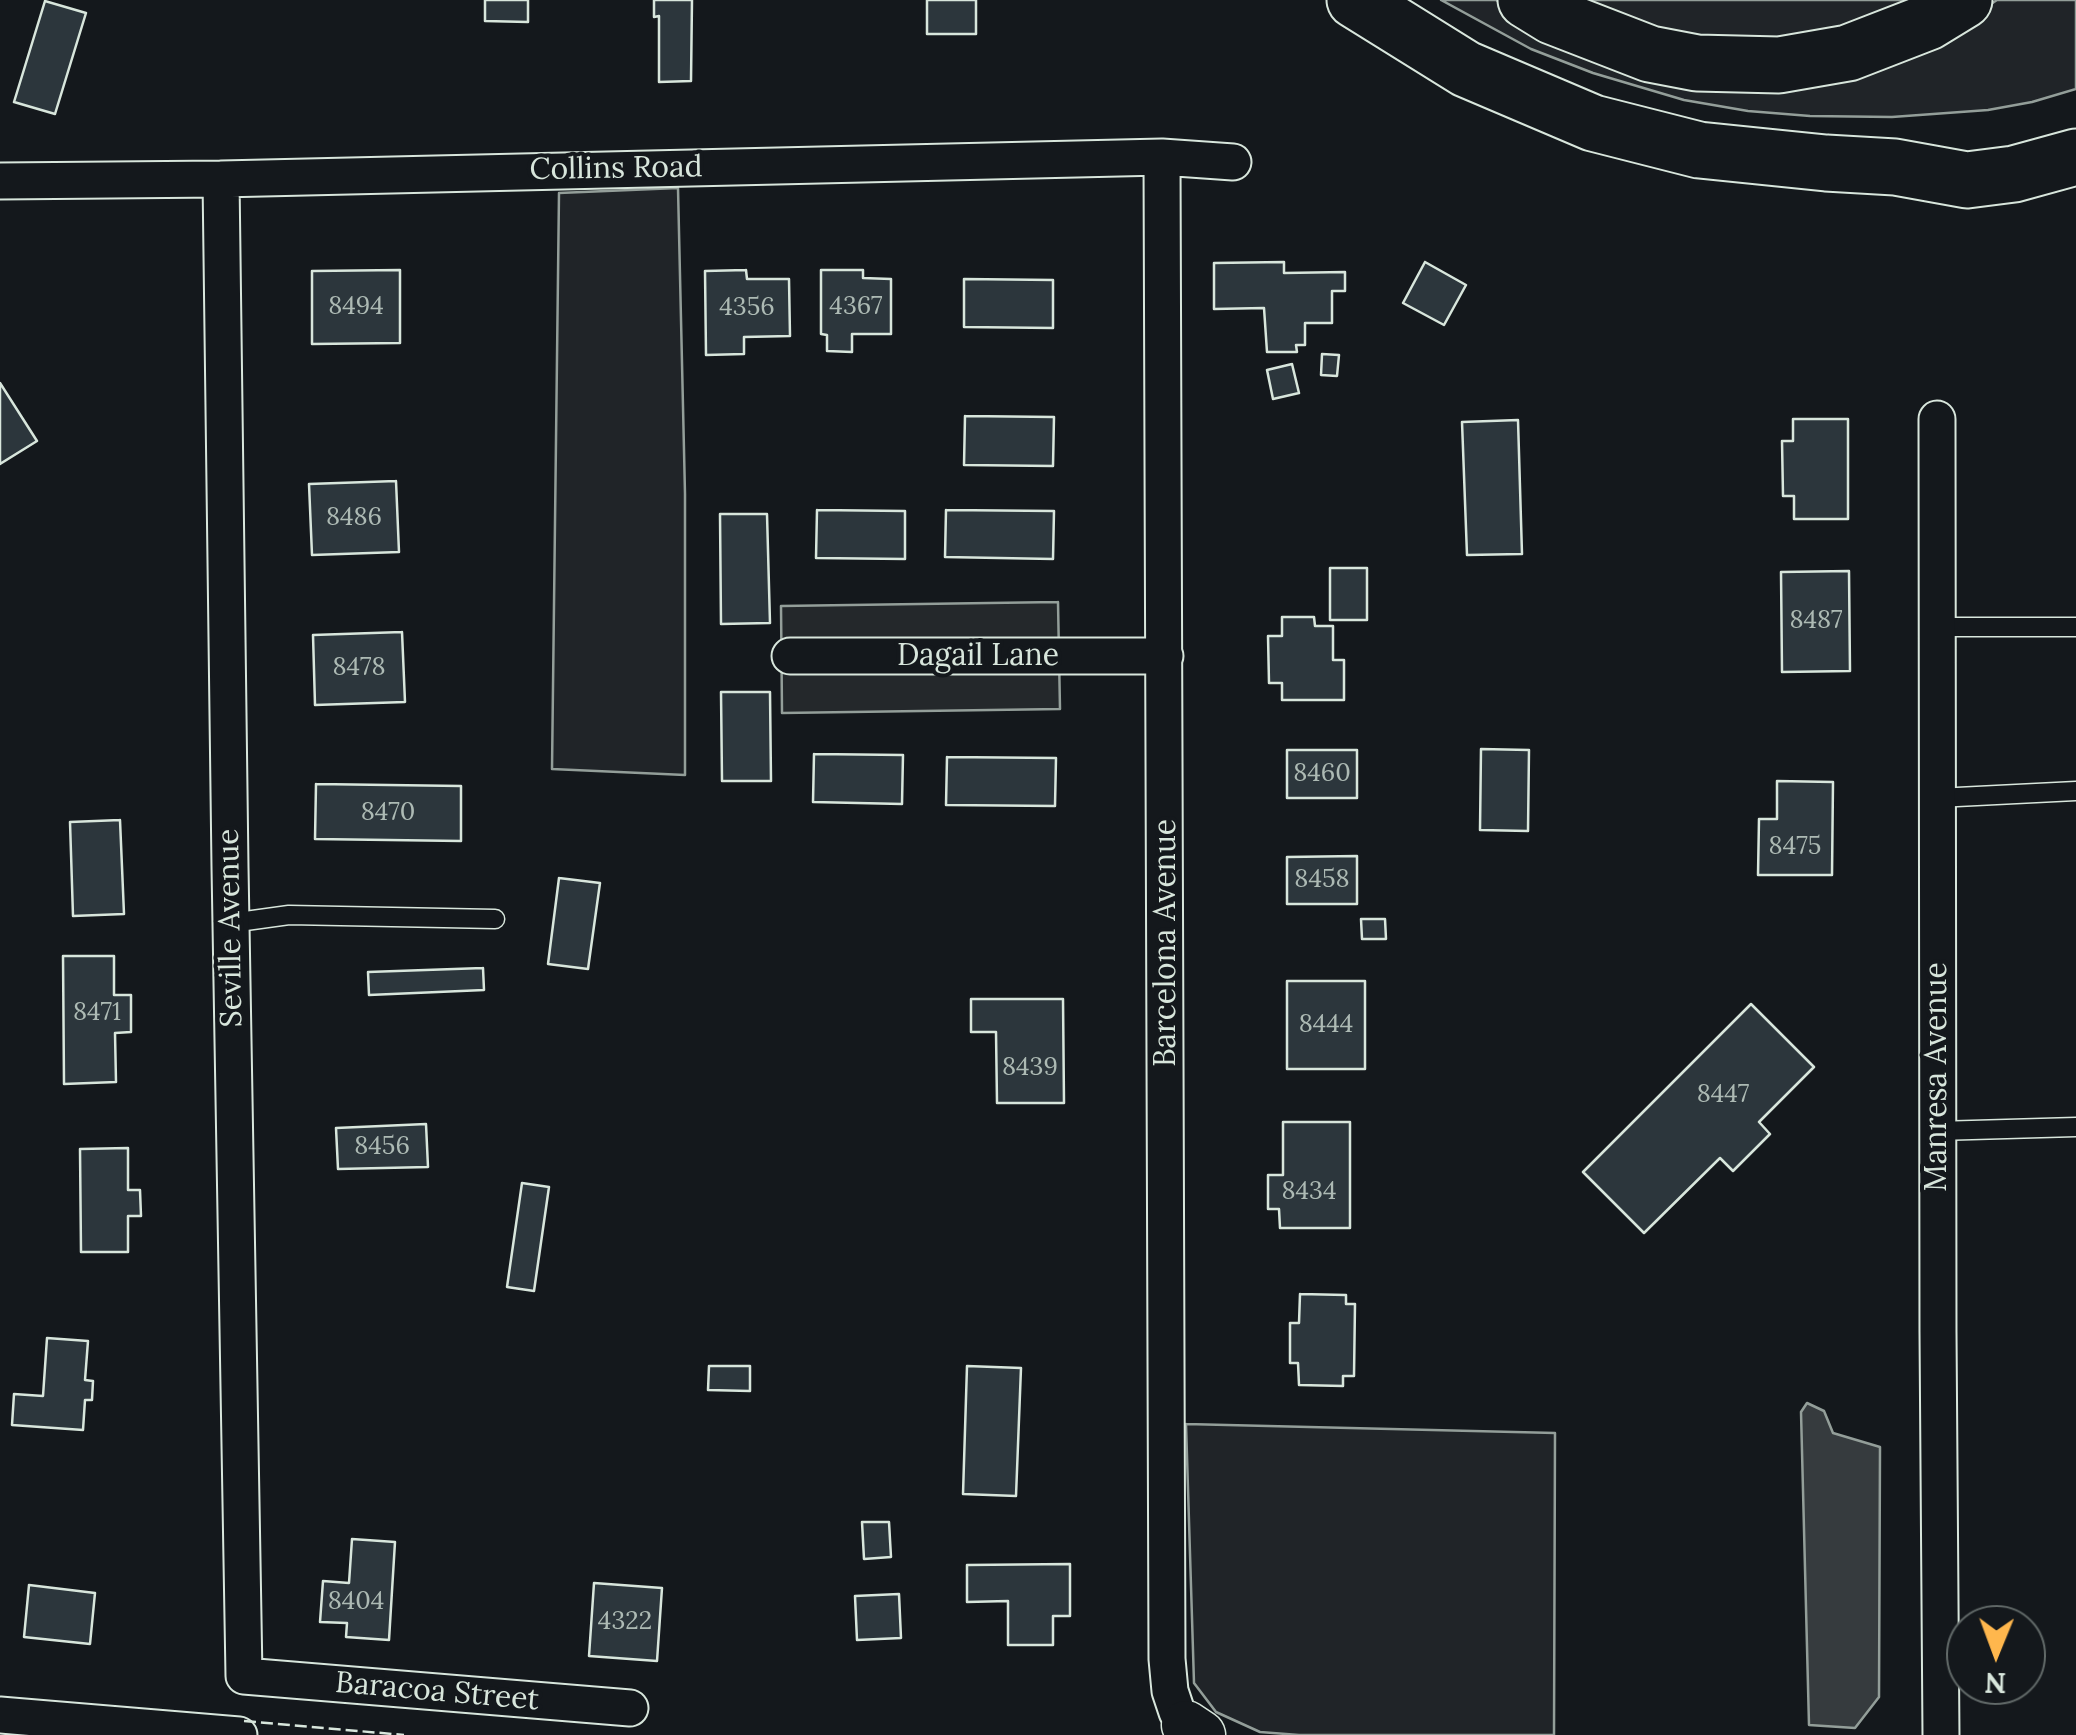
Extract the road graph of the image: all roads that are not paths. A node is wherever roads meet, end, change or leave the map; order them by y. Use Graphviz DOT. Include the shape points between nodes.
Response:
graph roads {
  1 [pos="1355,0"];
  2 [pos="1526,0"];
  3 [pos="1964,0"];
  4 [pos="2076,122"];
  5 [pos="1162,157"];
  6 [pos="2076,157"];
  7 [pos="1232,162"];
  8 [pos="1895,166"];
  9 [pos="221,178"];
  10 [pos="0,181"];
  11 [pos="1937,419"];
  12 [pos="1937,627"];
  13 [pos="2076,627"];
  14 [pos="790,656"];
  15 [pos="1166,656"];
  16 [pos="2076,791"];
  17 [pos="1937,798"];
  18 [pos="495,919"];
  19 [pos="231,924"];
  20 [pos="2076,1127"];
  21 [pos="1938,1130"];
  22 [pos="244,1676"];
  23 [pos="630,1708"];
  24 [pos="0,1714"];
  25 [pos="1194,1730"];
  26 [pos="239,1735"];
  27 [pos="1941,1735"];
  1 -- 8 [label="highway" via="1466,69 1593,123 1699,150"];
  2 -- 3 [label="highway" via="1650,54 1779,65 1848,53 1928,22"];
  4 -- 8 [label="highway"];
  5 -- 7 [label="street, Collins Road"];
  5 -- 9 [label="street, Collins Road"];
  5 -- 15 [label="street, Barcelona Avenue"];
  6 -- 8 [label="highway" via="1967,180"];
  9 -- 10 [label="street, Collins Road"];
  9 -- 19 [label="street, Seville Avenue"];
  11 -- 12 [label="street, Manresa Avenue"];
  12 -- 13 [label="lane"];
  12 -- 17 [label="street, Manresa Avenue"];
  14 -- 15 [label="street, Dagail Lane"];
  15 -- 25 [label="street, Barcelona Avenue" via="1168,1659 1177,1712"];
  16 -- 17 [label="lane"];
  17 -- 21 [label="street, Manresa Avenue"];
  18 -- 19 [label="lane" via="290,915"];
  19 -- 22 [label="street, Seville Avenue"];
  20 -- 21 [label="lane"];
  21 -- 27 [label="street, Manresa Avenue"];
  22 -- 23 [label="street, Baracoa Street"];
  24 -- 26 [label="street"];
}
